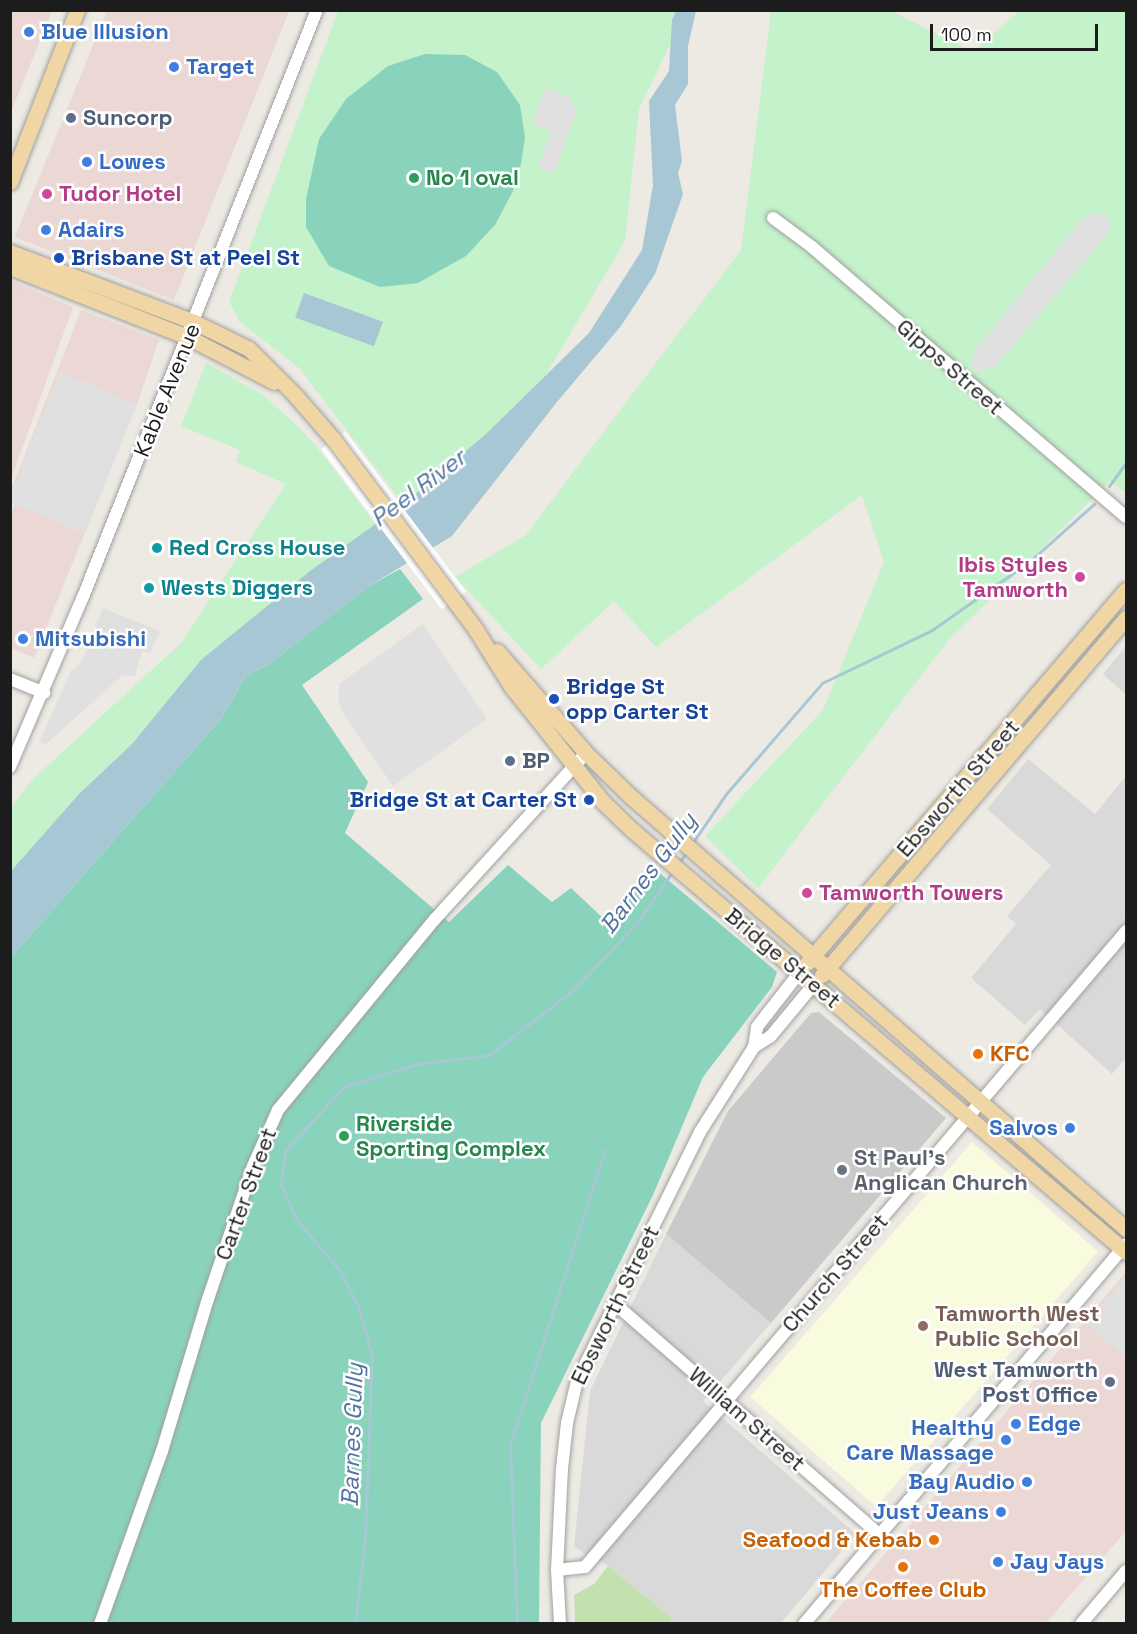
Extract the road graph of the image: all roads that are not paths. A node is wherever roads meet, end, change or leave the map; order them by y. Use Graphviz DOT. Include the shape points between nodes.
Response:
graph roads {
  1 [pos="77,10"];
  2 [pos="317,10"];
  3 [pos="10,182"];
  4 [pos="772,218"];
  5 [pos="10,252"];
  6 [pos="10,267"];
  7 [pos="194,322"];
  8 [pos="188,337"];
  9 [pos="294,394"];
  10 [pos="1126,517"];
  11 [pos="1126,590"];
  12 [pos="1126,618"];
  13 [pos="476,630"];
  14 [pos="10,679"];
  15 [pos="44,693"];
  16 [pos="586,753"];
  17 [pos="573,766"];
  18 [pos="10,767"];
  19 [pos="1126,931"];
  20 [pos="813,956"];
  21 [pos="827,969"];
  22 [pos="799,973"];
  23 [pos="814,984"];
  24 [pos="754,1047"];
  25 [pos="980,1103"];
  26 [pos="968,1117"];
  27 [pos="1126,1228"];
  28 [pos="1125,1249"];
  29 [pos="614,1303"];
  30 [pos="725,1401"];
  31 [pos="880,1535"];
  32 [pos="557,1570"];
  33 [pos="1126,1570"];
  34 [pos="100,1623"];
  35 [pos="560,1623"];
  36 [pos="804,1623"];
  37 [pos="1081,1623"];
  1 -- 3 [label="main road"];
  2 -- 7 [label="street, Kable Avenue"];
  4 -- 10 [label="street, Gipps Street" via="812,247"];
  5 -- 7 [label="main road, Bridge Street"];
  6 -- 8 [label="main road, Bridge Street"];
  7 -- 8 [label="street, Kable Avenue"];
  7 -- 9 [label="main road, Bridge Street" via="249,349"];
  8 -- 9 [label="main road, Bridge Street"];
  8 -- 15 [label="street, Kable Avenue"];
  9 -- 13 [label="main road, Bridge Street" via="334,440"];
  11 -- 20 [label="main road, Ebsworth Street"];
  12 -- 21 [label="main road, Ebsworth Street"];
  13 -- 16 [label="main road, Bridge Street" via="522,676"];
  13 -- 17 [label="main road, Bridge Street" via="511,686"];
  14 -- 15 [label="street"];
  15 -- 18 [label="street, Kable Avenue"];
  16 -- 17 [label="street, Carter Street"];
  16 -- 20 [label="main road, Bridge Street"];
  17 -- 22 [label="main road, Bridge Street" via="602,801"];
  17 -- 34 [label="street, Carter Street" via="435,919 278,1110 246,1188 162,1451"];
  19 -- 25 [label="street, Church Street"];
  20 -- 21 [label="main road, Bridge Street"];
  20 -- 22 [label="main road, Ebsworth Street"];
  21 -- 23 [label="main road, Ebsworth Street"];
  21 -- 25 [label="main road, Bridge Street"];
  22 -- 23 [label="main road, Bridge Street"];
  22 -- 24 [label="street, Ebsworth Street" via="757,1027"];
  23 -- 24 [label="street, Ebsworth Street" via="771,1036"];
  23 -- 26 [label="main road, Bridge Street"];
  24 -- 29 [label="street, Ebsworth Street" via="700,1132"];
  25 -- 26 [label="street, Church Street"];
  25 -- 27 [label="main road, Bridge Street"];
  26 -- 28 [label="main road, Bridge Street"];
  26 -- 30 [label="street, Church Street"];
  28 -- 31 [label="street"];
  29 -- 30 [label="street, William Street"];
  29 -- 32 [label="street, Ebsworth Street" via="585,1360 571,1400 562,1469"];
  30 -- 31 [label="street, William Street"];
  30 -- 32 [label="street, Church Street" via="585,1567"];
  31 -- 36 [label="street"];
  32 -- 35 [label="street, Ebsworth Street"];
  33 -- 37 [label="street"];
}
